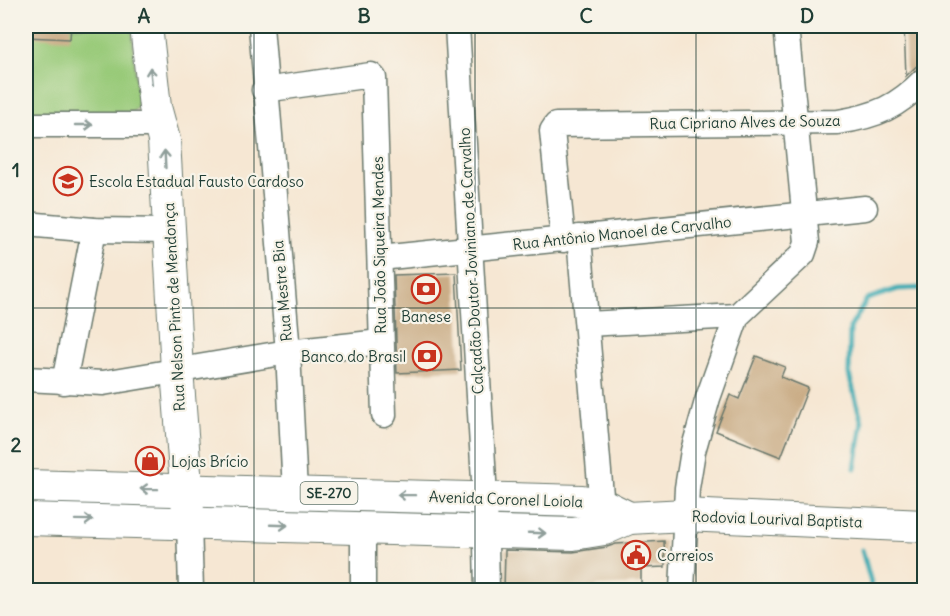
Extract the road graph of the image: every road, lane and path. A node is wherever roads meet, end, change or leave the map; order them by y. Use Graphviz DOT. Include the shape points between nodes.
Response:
graph roads {
  1 [pos="146,26"];
  2 [pos="261,26"];
  3 [pos="457,26"];
  4 [pos="786,26"];
  5 [pos="924,80"];
  6 [pos="264,90"];
  7 [pos="796,122"];
  8 [pos="26,125"];
  9 [pos="161,125"];
  10 [pos="865,208"];
  11 [pos="806,215"];
  12 [pos="26,224"];
  13 [pos="94,230"];
  14 [pos="169,231"];
  15 [pos="571,239"];
  16 [pos="471,248"];
  17 [pos="380,258"];
  18 [pos="737,316"];
  19 [pos="587,324"];
  20 [pos="381,342"];
  21 [pos="288,352"];
  22 [pos="177,370"];
  23 [pos="26,379"];
  24 [pos="64,382"];
  25 [pos="384,415"];
  26 [pos="26,486"];
  27 [pos="187,490"];
  28 [pos="295,492"];
  29 [pos="329,493"];
  30 [pos="485,497"];
  31 [pos="685,515"];
  32 [pos="611,517"];
  33 [pos="26,519"];
  34 [pos="189,522"];
  35 [pos="924,526"];
  36 [pos="328,527"];
  37 [pos="363,529"];
  38 [pos="487,531"];
  39 [pos="191,591"];
  40 [pos="363,591"];
  41 [pos="487,591"];
  42 [pos="682,591"];
  9 -- 1 [label="main road, Rua Nelson Pinto de Mendonça, one-way" via="154,107"];
  2 -- 6 [label="street, Rua Mestre Bia"];
  3 -- 16 [label="street, Calçadão Doutor Joviniano de Carvalho"];
  4 -- 7 [label="street"];
  5 -- 7 [label="street, Rua Cipriano Alves de Souza" via="899,103 882,112 838,122"];
  6 -- 17 [label="street, Rua João Siqueira Mendes" via="373,76"];
  6 -- 21 [label="street, Rua Mestre Bia"];
  7 -- 11 [label="street"];
  7 -- 15 [label="street, Rua Cipriano Alves de Souza" via="554,127"];
  8 -- 9 [label="street, one-way"];
  14 -- 9 [label="main road, Rua Nelson Pinto de Mendonça, one-way"];
  10 -- 11 [label="street, Rua Antônio Manoel de Carvalho"];
  11 -- 15 [label="street, Rua Antônio Manoel de Carvalho"];
  11 -- 18 [label="street" via="807,242 803,254"];
  12 -- 13 [label="street"];
  13 -- 14 [label="street"];
  13 -- 24 [label="street"];
  14 -- 22 [label="main road, Rua Nelson Pinto de Mendonça"];
  15 -- 16 [label="street, Rua Antônio Manoel de Carvalho"];
  15 -- 19 [label="street"];
  16 -- 17 [label="street, Rua Antônio Manoel de Carvalho"];
  16 -- 30 [label="street, Calçadão Doutor Joviniano de Carvalho"];
  17 -- 20 [label="street, Rua João Siqueira Mendes"];
  18 -- 19 [label="street"];
  18 -- 31 [label="street" via="693,451"];
  19 -- 32 [label="street"];
  20 -- 21 [label="street"];
  20 -- 25 [label="street, Rua João Siqueira Mendes"];
  21 -- 22 [label="street"];
  21 -- 28 [label="street, Rua Mestre Bia"];
  22 -- 24 [label="street" via="103,382"];
  22 -- 27 [label="main road, Rua Nelson Pinto de Mendonça"];
  23 -- 24 [label="street"];
  27 -- 26 [label="main road, Avenida Coronel Loiola / SE-270, one-way"];
  27 -- 28 [label="main road, Avenida Coronel Loiola / SE-270"];
  27 -- 34 [label="main road, Rua Nelson Pinto de Mendonça"];
  28 -- 29 [label="main road, Avenida Coronel Loiola / SE-270"];
  30 -- 29 [label="main road, Avenida Coronel Loiola / SE-270, one-way"];
  29 -- 36 [label="main road"];
  30 -- 32 [label="main road, Avenida Coronel Loiola / SE-270"];
  30 -- 38 [label="street, Calçadão Doutor Joviniano de Carvalho"];
  31 -- 32 [label="main road, Rodovia Lourival Baptista / SE-270"];
  31 -- 35 [label="main road, Rodovia Lourival Baptista / SE-270"];
  31 -- 42 [label="street"];
  38 -- 32 [label="main road, Avenida Coronel Loiola / SE-270, one-way" via="573,534"];
  33 -- 34 [label="main road, Avenida Coronel Loiola / SE-270, one-way"];
  34 -- 36 [label="main road, Avenida Coronel Loiola / SE-270, one-way"];
  34 -- 39 [label="street"];
  36 -- 37 [label="main road, Avenida Coronel Loiola / SE-270"];
  37 -- 38 [label="main road, Avenida Coronel Loiola / SE-270"];
  37 -- 40 [label="street"];
  38 -- 41 [label="street, Calçadão Doutor Joviniano de Carvalho"];
}
